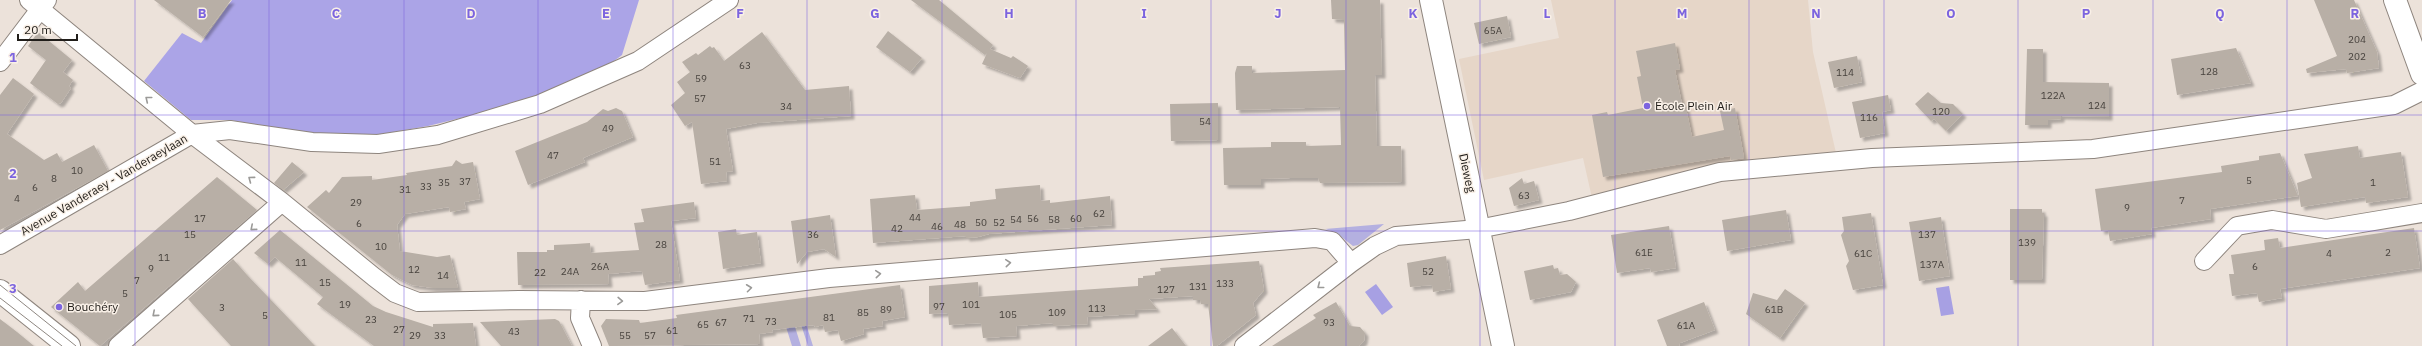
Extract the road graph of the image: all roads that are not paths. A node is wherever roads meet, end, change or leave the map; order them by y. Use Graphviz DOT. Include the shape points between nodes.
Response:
graph roads {
  1 [pos="728,0"];
  2 [pos="1431,0"];
  3 [pos="2395,0"];
  4 [pos="38,4"];
  5 [pos="0,62"];
  6 [pos="2422,74"];
  7 [pos="2422,91"];
  8 [pos="192,134"];
  9 [pos="282,202"];
  10 [pos="2422,213"];
  11 [pos="1478,228"];
  12 [pos="0,245"];
  13 [pos="2204,261"];
  14 [pos="1351,263"];
  15 [pos="0,291"];
  16 [pos="581,300"];
  17 [pos="69,346"];
  18 [pos="118,346"];
  19 [pos="592,346"];
  20 [pos="1244,346"];
  21 [pos="1503,346"];
  1 -- 8 [label="street, Avenue Vanderaey - Vanderaeylaan" via="638,61 540,104 438,135 378,144 312,142 230,130"];
  2 -- 11 [label="street, Dieweg"];
  3 -- 6 [label="street"];
  4 -- 5 [label="street"];
  8 -- 4 [label="street, one-way"];
  7 -- 11 [label="street" via="2394,105 2093,149 1872,158 1720,172 1569,211"];
  9 -- 8 [label="street, one-way"];
  8 -- 12 [label="street, Avenue Vanderaey - Vanderaeylaan"];
  9 -- 16 [label="street" via="394,293 418,302"];
  9 -- 18 [label="street, one-way"];
  10 -- 13 [label="street" via="2326,229 2272,220 2237,226"];
  11 -- 14 [label="street" via="1396,236 1375,246"];
  11 -- 21 [label="street, Dieweg"];
  16 -- 14 [label="street, one-way" via="645,301 829,278 1315,238 1332,241"];
  14 -- 20 [label="street, one-way"];
  15 -- 17 [label="street"];
  16 -- 19 [label="street" via="580,318"];
}
